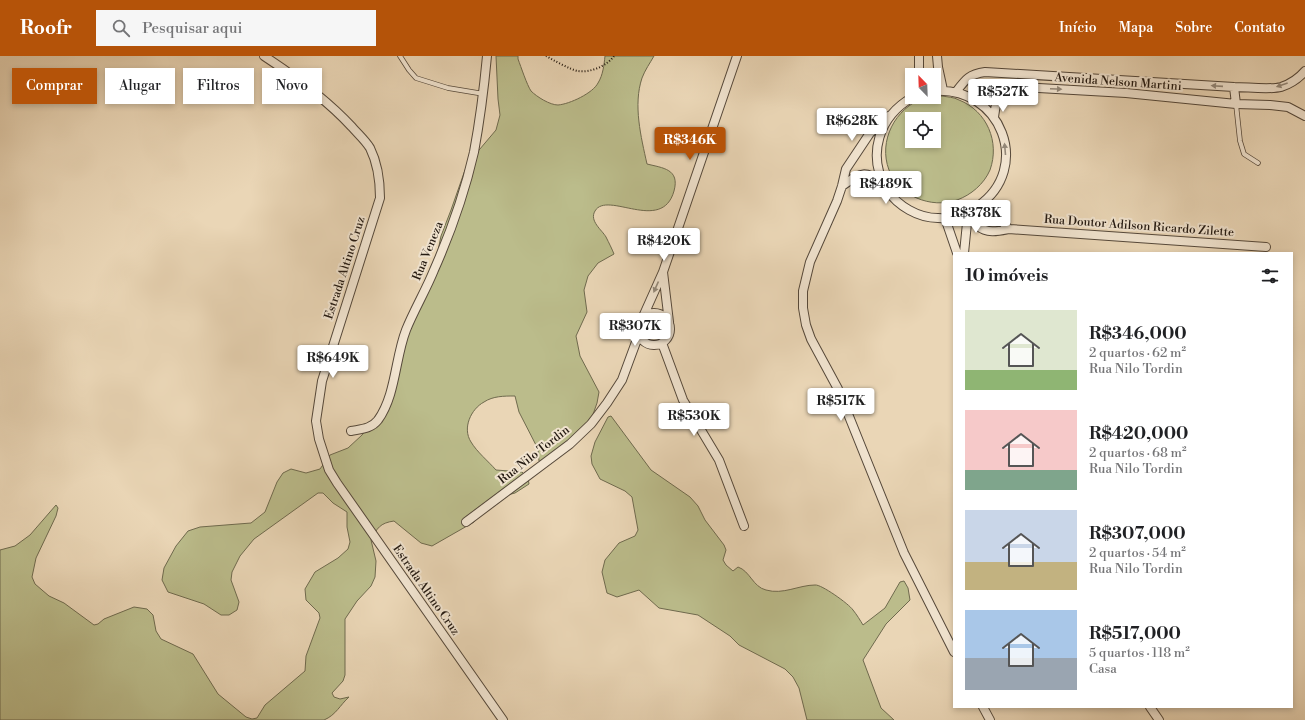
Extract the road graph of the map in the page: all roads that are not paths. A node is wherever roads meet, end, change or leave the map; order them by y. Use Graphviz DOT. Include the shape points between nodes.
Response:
graph roads {
  1 [pos="264,56"];
  2 [pos="400,56"];
  3 [pos="487,56"];
  4 [pos="737,56"];
  5 [pos="919,56"];
  6 [pos="937,56"];
  7 [pos="920,68"];
  8 [pos="1305,71"];
  9 [pos="1234,87"];
  10 [pos="943,90"];
  11 [pos="956,92"];
  12 [pos="484,94"];
  13 [pos="905,101"];
  14 [pos="1236,104"];
  15 [pos="889,116"];
  16 [pos="1305,116"];
  17 [pos="994,117"];
  18 [pos="1258,163"];
  19 [pos="882,182"];
  20 [pos="842,186"];
  21 [pos="983,203"];
  22 [pos="969,212"];
  23 [pos="945,218"];
  24 [pos="1009,229"];
  25 [pos="1266,247"];
  26 [pos="957,252"];
  27 [pos="964,252"];
  28 [pos="663,272"];
  29 [pos="642,319"];
  30 [pos="669,322"];
  31 [pos="638,334"];
  32 [pos="662,343"];
  33 [pos="351,431"];
  34 [pos="466,522"];
  35 [pos="744,526"];
  36 [pos="953,650"];
  37 [pos="983,708"];
  38 [pos="1151,708"];
  39 [pos="503,720"];
  40 [pos="990,720"];
  41 [pos="1159,720"];
  1 -- 39 [label="street, Estrada Altino Cruz" via="295,77 342,116 369,147 378,170 380,198 322,381 316,422 329,470"];
  2 -- 12 [label="lane" via="416,78 448,88"];
  3 -- 12 [label="street, Rua Veneza"];
  4 -- 28 [label="street"];
  5 -- 7 [label="street"];
  6 -- 10 [label="street"];
  8 -- 9 [label="street, Avenida Nelson Martini, one-way" via="1281,87"];
  9 -- 11 [label="street, Avenida Nelson Martini, one-way" via="985,72 966,78"];
  9 -- 14 [label="street"];
  10 -- 11 [label="street"];
  11 -- 17 [label="street" via="977,101"];
  12 -- 33 [label="street, Rua Veneza" via="474,153 456,215 406,331 384,408 378,420 369,427"];
  13 -- 15 [label="street"];
  14 -- 16 [label="street, Avenida Nelson Martini" via="1288,107"];
  17 -- 14 [label="street, Avenida Nelson Martini, one-way" via="999,95 1021,87 1126,93"];
  14 -- 18 [label="lane" via="1244,154"];
  15 -- 19 [label="street" via="880,133 876,151"];
  15 -- 20 [label="street" via="870,133 846,169"];
  21 -- 17 [label="street, one-way" via="997,186 1004,169 1006,151 1002,133"];
  19 -- 20 [label="street" via="865,174"];
  19 -- 23 [label="street" via="902,206 916,214"];
  20 -- 36 [label="street" via="810,262 803,291 806,325 838,389 904,553"];
  21 -- 22 [label="street"];
  21 -- 24 [label="street"];
  22 -- 23 [label="street"];
  22 -- 24 [label="street, Rua Doutor Adilson Ricardo Zilette" via="978,226 986,230 992,232"];
  22 -- 27 [label="street"];
  23 -- 26 [label="street"];
  24 -- 25 [label="street, Rua Doutor Adilson Ricardo Zilette"];
  28 -- 29 [label="street, one-way"];
  28 -- 30 [label="street"];
  29 -- 30 [label="street" via="656,313"];
  29 -- 31 [label="street"];
  30 -- 32 [label="street" via="670,332"];
  31 -- 32 [label="street" via="649,345"];
  31 -- 34 [label="street, Rua Nilo Tordin" via="622,380 591,424 570,444"];
  32 -- 35 [label="street" via="679,391 719,460"];
  37 -- 40 [label="street"];
  38 -- 41 [label="street"];
}
